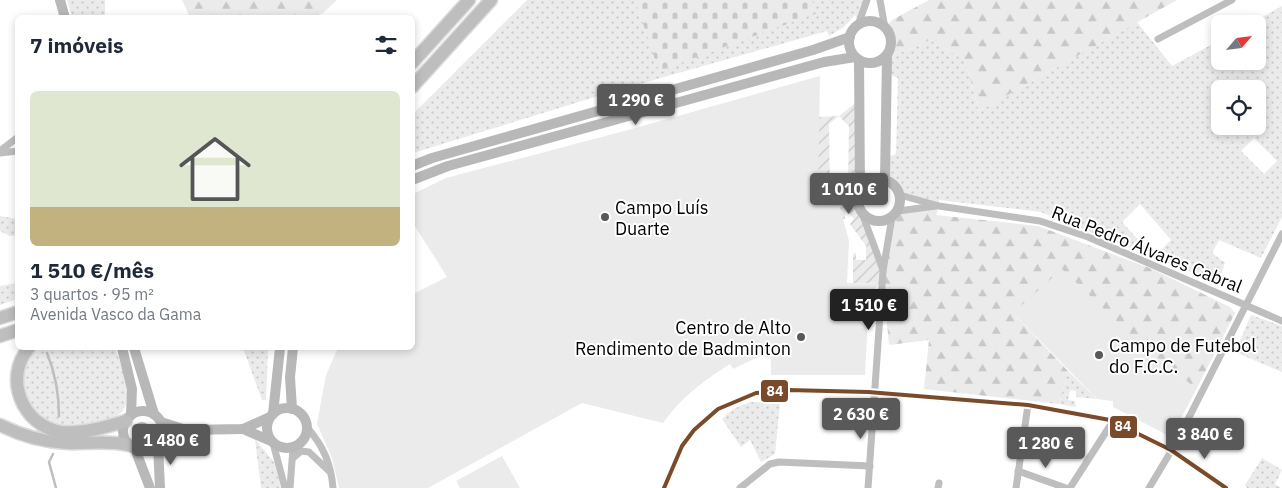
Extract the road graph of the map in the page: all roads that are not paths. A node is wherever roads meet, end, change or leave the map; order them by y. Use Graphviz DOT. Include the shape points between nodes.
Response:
graph roads {
  1 [pos="60,0"];
  2 [pos="469,0"];
  3 [pos="491,0"];
  4 [pos="867,0"];
  5 [pos="880,0"];
  6 [pos="1232,0"];
  7 [pos="460,11"];
  8 [pos="64,15"];
  9 [pos="858,25"];
  10 [pos="885,28"];
  11 [pos="850,36"];
  12 [pos="1158,39"];
  13 [pos="415,48"];
  14 [pos="887,55"];
  15 [pos="857,58"];
  16 [pos="415,60"];
  17 [pos="415,83"];
  18 [pos="15,140"];
  19 [pos="15,151"];
  20 [pos="0,152"];
  21 [pos="415,165"];
  22 [pos="415,179"];
  23 [pos="885,180"];
  24 [pos="860,190"];
  25 [pos="900,195"];
  26 [pos="939,206"];
  27 [pos="862,213"];
  28 [pos="895,214"];
  29 [pos="1282,234"];
  30 [pos="883,271"];
  31 [pos="1246,306"];
  32 [pos="15,313"];
  33 [pos="0,318"];
  34 [pos="1282,321"];
  35 [pos="15,331"];
  36 [pos="0,336"];
  37 [pos="28,350"];
  38 [pos="122,350"];
  39 [pos="135,350"];
  40 [pos="280,350"];
  41 [pos="293,350"];
  42 [pos="875,393"];
  43 [pos="1028,405"];
  44 [pos="292,409"];
  45 [pos="154,414"];
  46 [pos="271,415"];
  47 [pos="129,418"];
  48 [pos="1113,421"];
  49 [pos="162,422"];
  50 [pos="0,425"];
  51 [pos="307,427"];
  52 [pos="243,429"];
  53 [pos="186,430"];
  54 [pos="160,442"];
  55 [pos="272,442"];
  56 [pos="131,447"];
  57 [pos="1171,450"];
  58 [pos="293,452"];
  59 [pos="870,466"];
  60 [pos="1018,471"];
  61 [pos="332,479"];
  62 [pos="150,488"];
  63 [pos="160,488"];
  64 [pos="285,488"];
  65 [pos="290,488"];
  66 [pos="333,488"];
  67 [pos="664,488"];
  68 [pos="740,488"];
  69 [pos="868,488"];
  70 [pos="1016,488"];
  71 [pos="1068,488"];
  72 [pos="1149,488"];
  73 [pos="1226,488"];
  1 -- 8 [label="main road"];
  2 -- 7 [label="highway"];
  3 -- 17 [label="highway"];
  4 -- 9 [label="street"];
  5 -- 10 [label="street"];
  6 -- 12 [label="street"];
  7 -- 13 [label="highway"];
  7 -- 16 [label="highway"];
  9 -- 10 [label="main road" via="869,21"];
  9 -- 11 [label="main road"];
  10 -- 14 [label="main road" via="891,41"];
  11 -- 15 [label="main road" via="850,47"];
  11 -- 21 [label="main road" via="813,50"];
  14 -- 15 [label="main road" via="871,63"];
  14 -- 23 [label="main road"];
  15 -- 22 [label="main road" via="824,62 598,123 448,166"];
  15 -- 24 [label="main road"];
  18 -- 20 [label="street"];
  19 -- 20 [label="street"];
  23 -- 24 [label="main road" via="871,181"];
  23 -- 25 [label="main road" via="892,183"];
  24 -- 27 [label="main road" via="858,202"];
  25 -- 26 [label="street"];
  25 -- 28 [label="main road"];
  26 -- 28 [label="street"];
  26 -- 31 [label="street, Rua Pedro Álvares Cabral" via="1040,221 1088,237"];
  27 -- 28 [label="main road" via="880,222"];
  27 -- 30 [label="street"];
  28 -- 30 [label="street"];
  29 -- 31 [label="street"];
  30 -- 42 [label="street"];
  31 -- 34 [label="street, Rua Pedro Álvares Cabral"];
  31 -- 57 [label="street"];
  32 -- 33 [label="highway"];
  35 -- 36 [label="highway"];
  37 -- 47 [label="highway" via="19,367 17,384 22,403 35,420 51,430 68,432 100,428"];
  38 -- 47 [label="main road" via="132,389"];
  39 -- 45 [label="main road"];
  40 -- 46 [label="main road"];
  41 -- 44 [label="main road"];
  42 -- 43 [label="street"];
  42 -- 59 [label="street"];
  42 -- 67 [label="street" via="788,390 756,393 718,409 694,430 682,446"];
  43 -- 48 [label="street"];
  43 -- 60 [label="street"];
  44 -- 46 [label="main road" via="282,409"];
  44 -- 51 [label="main road" via="304,416"];
  45 -- 47 [label="main road" via="142,411"];
  45 -- 49 [label="main road"];
  46 -- 52 [label="main road"];
  46 -- 55 [label="main road" via="267,429"];
  47 -- 56 [label="main road" via="123,433"];
  48 -- 57 [label="street"];
  48 -- 71 [label="street"];
  49 -- 53 [label="main road"];
  49 -- 54 [label="main road"];
  50 -- 56 [label="highway" via="20,434 57,442 105,441"];
  51 -- 58 [label="main road" via="304,440"];
  51 -- 61 [label="street" via="322,446"];
  52 -- 53 [label="main road"];
  52 -- 55 [label="main road"];
  53 -- 54 [label="main road"];
  54 -- 56 [label="main road" via="147,451"];
  54 -- 63 [label="main road"];
  55 -- 58 [label="main road"];
  55 -- 64 [label="street"];
  56 -- 62 [label="main road"];
  57 -- 72 [label="street"];
  57 -- 73 [label="street"];
  58 -- 61 [label="street" via="310,452 325,466"];
  58 -- 65 [label="street"];
  59 -- 68 [label="street" via="779,462 770,464"];
  59 -- 69 [label="street"];
  60 -- 70 [label="street"];
  60 -- 71 [label="street"];
  61 -- 66 [label="street"];
}
